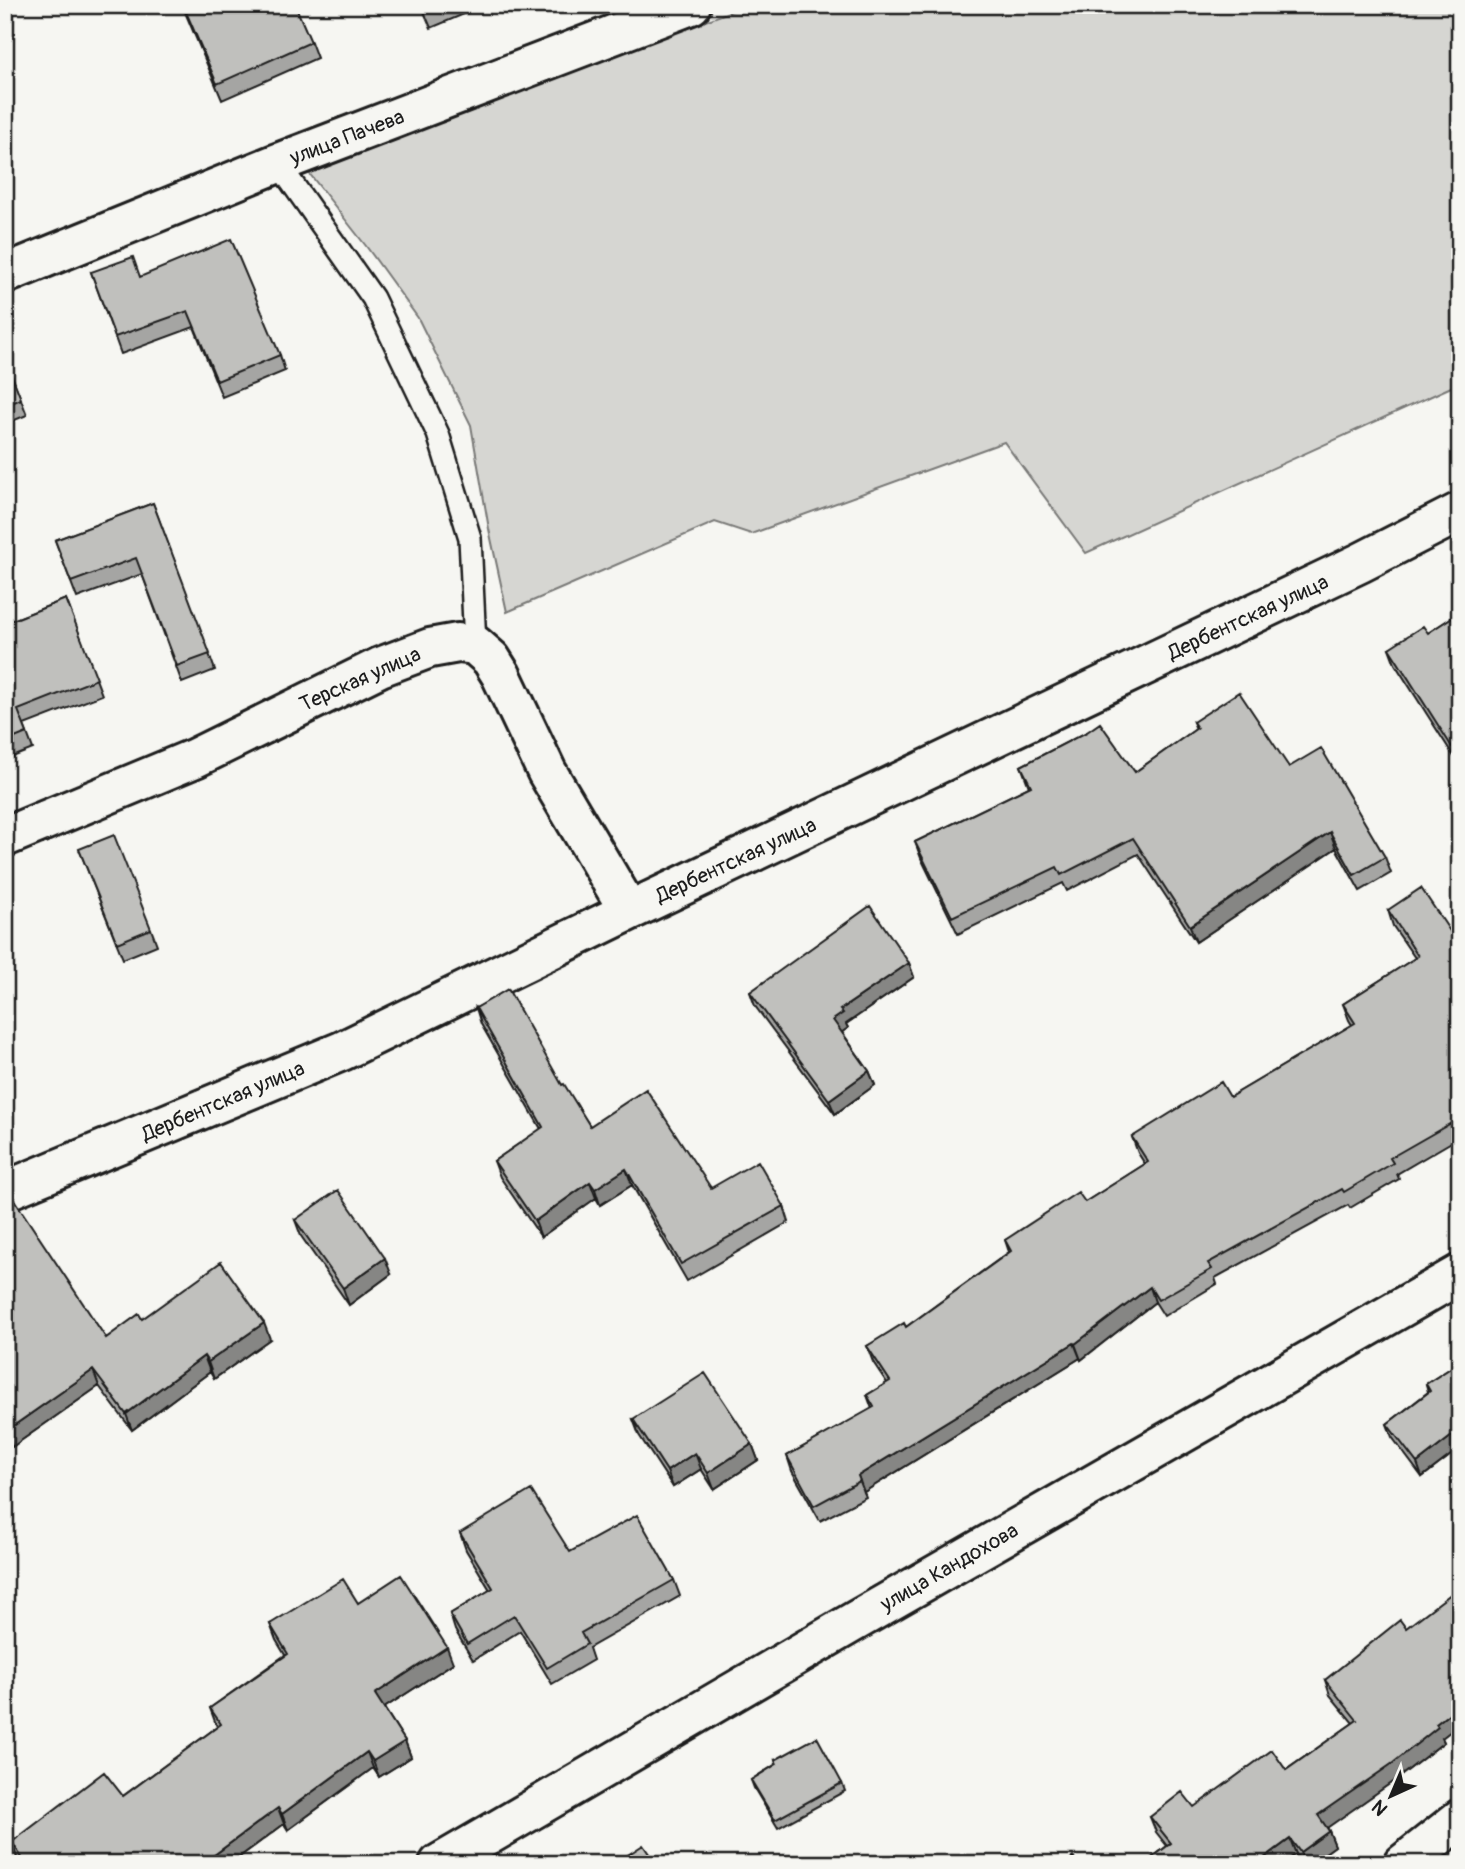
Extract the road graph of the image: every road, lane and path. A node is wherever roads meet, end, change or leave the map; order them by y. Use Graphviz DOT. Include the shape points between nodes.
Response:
graph roads {
  1 [pos="691,5"];
  2 [pos="278,163"];
  3 [pos="5,274"];
  4 [pos="1460,512"];
  5 [pos="475,645"];
  6 [pos="5,837"];
  7 [pos="629,911"];
  8 [pos="5,1191"];
  9 [pos="1460,1274"];
  10 [pos="1460,1819"];
  11 [pos="439,1864"];
  12 [pos="1403,1864"];
  1 -- 2 [label="street, улица Пачева"];
  2 -- 3 [label="street, улица Пачева"];
  2 -- 5 [label="lane" via="373,298 438,433 470,538"];
  4 -- 7 [label="street, Дербентская улица" via="1360,564"];
  5 -- 6 [label="street, Терская улица" via="430,648 380,667 195,758"];
  5 -- 7 [label="street" via="501,676 547,772"];
  7 -- 8 [label="street, Дербентская улица" via="342,1051"];
  9 -- 11 [label="street, улица Кандохова"];
  10 -- 12 [label="street"];
}
